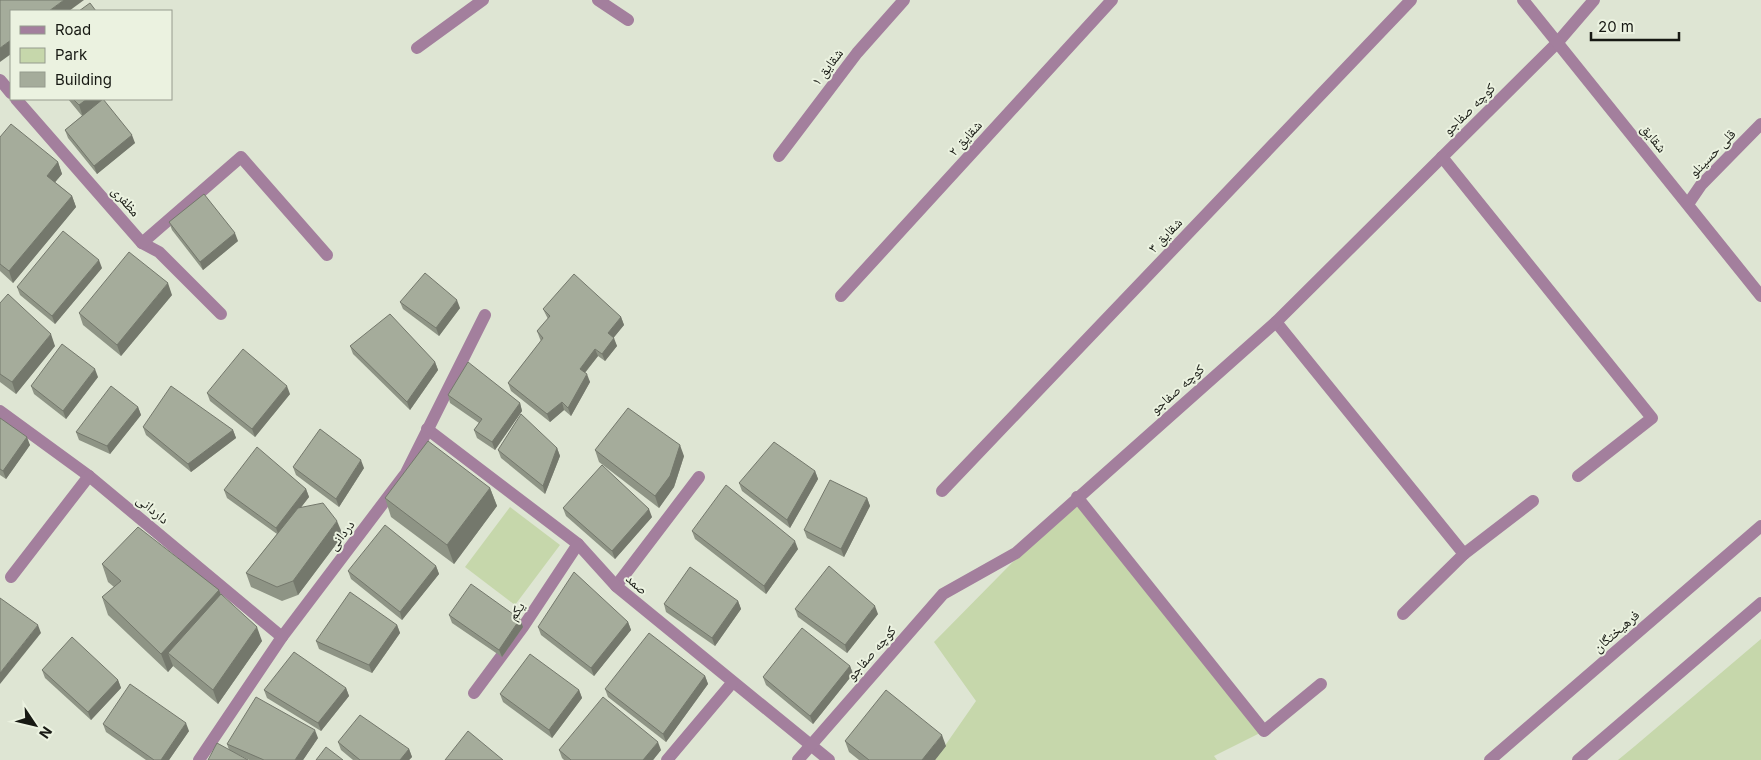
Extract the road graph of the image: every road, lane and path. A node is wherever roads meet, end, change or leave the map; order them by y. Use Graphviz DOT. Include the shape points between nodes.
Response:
graph roads {
  1 [pos="483,0"];
  2 [pos="598,0"];
  3 [pos="904,0"];
  4 [pos="1112,0"];
  5 [pos="1411,0"];
  6 [pos="1523,0"];
  7 [pos="1594,0"];
  8 [pos="628,20"];
  9 [pos="1557,43"];
  10 [pos="417,48"];
  11 [pos="0,80"];
  12 [pos="10,92"];
  13 [pos="17,100"];
  14 [pos="1761,124"];
  15 [pos="779,156"];
  16 [pos="1442,157"];
  17 [pos="1688,204"];
  18 [pos="142,243"];
  19 [pos="327,255"];
  20 [pos="841,296"];
  21 [pos="1761,296"];
  22 [pos="221,314"];
  23 [pos="485,315"];
  24 [pos="1276,322"];
  25 [pos="0,411"];
  26 [pos="427,430"];
  27 [pos="89,476"];
  28 [pos="1578,476"];
  29 [pos="698,477"];
  30 [pos="942,491"];
  31 [pos="1078,498"];
  32 [pos="1532,501"];
  33 [pos="1761,526"];
  34 [pos="578,544"];
  35 [pos="1464,554"];
  36 [pos="11,577"];
  37 [pos="616,586"];
  38 [pos="1761,603"];
  39 [pos="1403,614"];
  40 [pos="282,637"];
  41 [pos="732,683"];
  42 [pos="1321,684"];
  43 [pos="474,692"];
  44 [pos="811,745"];
  45 [pos="199,760"];
  46 [pos="667,760"];
  47 [pos="798,760"];
  48 [pos="829,760"];
  49 [pos="1490,760"];
  50 [pos="1578,760"];
  1 -- 10 [label="street"];
  2 -- 8 [label="street"];
  3 -- 15 [label="street, شقایق ۱" via="857,54"];
  4 -- 20 [label="street, شقایق ۲"];
  5 -- 30 [label="street, شقایق ۳"];
  6 -- 9 [label="street, شقایق"];
  7 -- 9 [label="street, کوچه صفاجو"];
  9 -- 16 [label="street, کوچه صفاجو"];
  9 -- 17 [label="street, شقایق"];
  11 -- 12 [label="street"];
  13 -- 18 [label="street, مظفری"];
  14 -- 17 [label="street, قلی حسینلو" via="1701,185"];
  16 -- 24 [label="street, کوچه صفاجو"];
  16 -- 28 [label="street" via="1652,418"];
  17 -- 21 [label="street, شقایق"];
  18 -- 19 [label="street" via="241,157"];
  18 -- 22 [label="street, مظفری" via="159,252"];
  23 -- 26 [label="street, دردانی"];
  24 -- 31 [label="street, کوچه صفاجو"];
  24 -- 35 [label="street"];
  25 -- 27 [label="street, داردانی"];
  26 -- 34 [label="street, صمد"];
  26 -- 40 [label="street, دردانی" via="406,473"];
  27 -- 36 [label="street"];
  27 -- 40 [label="street, داردانی"];
  29 -- 37 [label="street"];
  31 -- 42 [label="street" via="1264,731"];
  31 -- 44 [label="street, کوچه صفاجو" via="1016,552 943,594"];
  32 -- 35 [label="street"];
  33 -- 49 [label="street, فرهیختگان"];
  34 -- 37 [label="street, صمد"];
  34 -- 43 [label="street, یکم" via="507,650"];
  35 -- 39 [label="street"];
  37 -- 41 [label="street, صمد"];
  38 -- 50 [label="street"];
  40 -- 45 [label="street, دردانی"];
  41 -- 44 [label="street, صمد"];
  41 -- 46 [label="street"];
  44 -- 47 [label="street, کوچه صفاجو"];
  44 -- 48 [label="street, صمد"];
}
